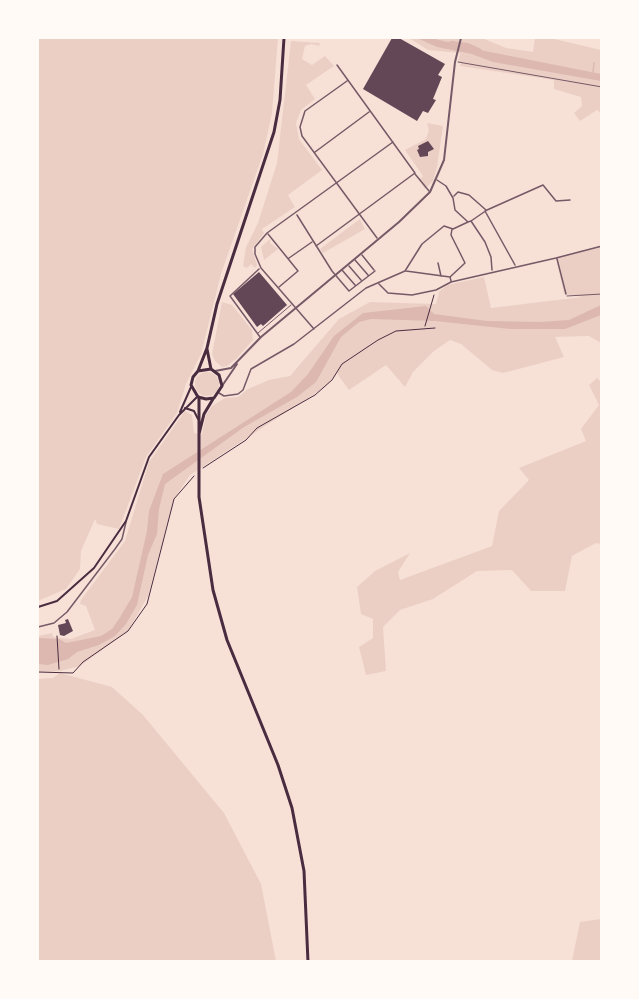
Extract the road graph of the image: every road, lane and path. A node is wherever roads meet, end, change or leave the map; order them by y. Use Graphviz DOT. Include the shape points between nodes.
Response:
graph roads {
  1 [pos="284,38"];
  2 [pos="461,38"];
  3 [pos="456,62"];
  4 [pos="337,65"];
  5 [pos="348,80"];
  6 [pos="602,87"];
  7 [pos="371,111"];
  8 [pos="393,142"];
  9 [pos="314,152"];
  10 [pos="415,174"];
  11 [pos="437,180"];
  12 [pos="336,184"];
  13 [pos="430,192"];
  14 [pos="453,198"];
  15 [pos="570,200"];
  16 [pos="486,211"];
  17 [pos="296,214"];
  18 [pos="359,214"];
  19 [pos="471,221"];
  20 [pos="468,222"];
  21 [pos="453,229"];
  22 [pos="267,233"];
  23 [pos="378,239"];
  24 [pos="312,242"];
  25 [pos="316,246"];
  26 [pos="602,246"];
  27 [pos="360,254"];
  28 [pos="556,258"];
  29 [pos="288,259"];
  30 [pos="355,259"];
  31 [pos="438,263"];
  32 [pos="348,265"];
  33 [pos="515,265"];
  34 [pos="261,267"];
  35 [pos="342,270"];
  36 [pos="405,271"];
  37 [pos="492,271"];
  38 [pos="335,276"];
  39 [pos="368,276"];
  40 [pos="441,277"];
  41 [pos="450,277"];
  42 [pos="362,280"];
  43 [pos="451,282"];
  44 [pos="378,284"];
  45 [pos="355,286"];
  46 [pos="279,287"];
  47 [pos="436,290"];
  48 [pos="566,294"];
  49 [pos="602,294"];
  50 [pos="293,304"];
  51 [pos="297,308"];
  52 [pos="424,327"];
  53 [pos="435,328"];
  54 [pos="314,329"];
  55 [pos="258,333"];
  56 [pos="261,338"];
  57 [pos="207,348"];
  58 [pos="238,362"];
  59 [pos="213,370"];
  60 [pos="198,371"];
  61 [pos="191,385"];
  62 [pos="222,386"];
  63 [pos="219,393"];
  64 [pos="198,397"];
  65 [pos="214,398"];
  66 [pos="185,408"];
  67 [pos="179,415"];
  68 [pos="198,419"];
  69 [pos="198,435"];
  70 [pos="126,521"];
  71 [pos="38,607"];
  72 [pos="38,628"];
  73 [pos="57,636"];
  74 [pos="59,669"];
  75 [pos="38,672"];
  76 [pos="308,962"];
  1 -- 57 [label="highway" via="274,132 217,304"];
  2 -- 3 [label="street"];
  3 -- 6 [label="lane"];
  3 -- 11 [label="street" via="444,160"];
  4 -- 5 [label="street"];
  5 -- 7 [label="street"];
  5 -- 9 [label="street" via="305,111 300,119 302,136"];
  7 -- 8 [label="street"];
  7 -- 9 [label="street"];
  8 -- 10 [label="street"];
  8 -- 12 [label="street"];
  9 -- 12 [label="street"];
  10 -- 13 [label="street"];
  10 -- 18 [label="street"];
  11 -- 13 [label="street"];
  11 -- 14 [label="street"];
  12 -- 17 [label="street"];
  12 -- 18 [label="street"];
  13 -- 23 [label="street"];
  14 -- 16 [label="street" via="458,192 469,195"];
  14 -- 20 [label="street" via="455,210"];
  15 -- 16 [label="street" via="556,201 543,185"];
  16 -- 19 [label="street"];
  16 -- 33 [label="street"];
  17 -- 22 [label="street"];
  17 -- 24 [label="street"];
  18 -- 23 [label="street"];
  18 -- 25 [label="street"];
  19 -- 20 [label="street"];
  19 -- 37 [label="street" via="489,251"];
  20 -- 21 [label="street"];
  21 -- 36 [label="street" via="444,226 423,244"];
  21 -- 41 [label="street" via="451,235 465,263"];
  22 -- 29 [label="street"];
  22 -- 34 [label="street" via="255,247"];
  23 -- 27 [label="street"];
  24 -- 25 [label="street"];
  24 -- 29 [label="street"];
  25 -- 38 [label="street"];
  26 -- 28 [label="street"];
  27 -- 30 [label="street"];
  27 -- 39 [label="street" via="375,271"];
  28 -- 33 [label="street"];
  28 -- 48 [label="street"];
  29 -- 46 [label="street" via="298,271"];
  30 -- 32 [label="street"];
  30 -- 39 [label="street"];
  31 -- 40 [label="street"];
  32 -- 35 [label="street"];
  32 -- 42 [label="street"];
  33 -- 37 [label="street"];
  34 -- 46 [label="street"];
  34 -- 55 [label="street" via="230,296"];
  35 -- 38 [label="street"];
  35 -- 45 [label="street"];
  36 -- 40 [label="street"];
  36 -- 44 [label="street"];
  37 -- 43 [label="street"];
  38 -- 45 [label="street" via="349,291"];
  38 -- 51 [label="street"];
  39 -- 42 [label="street"];
  40 -- 41 [label="street"];
  41 -- 43 [label="street"];
  42 -- 45 [label="street"];
  43 -- 47 [label="street"];
  44 -- 47 [label="street" via="397,295"];
  44 -- 54 [label="street" via="366,288"];
  46 -- 50 [label="street"];
  47 -- 52 [label="path"];
  48 -- 49 [label="lane"];
  50 -- 51 [label="street"];
  50 -- 55 [label="lane"];
  51 -- 54 [label="street"];
  51 -- 56 [label="street"];
  52 -- 53 [label="path"];
  52 -- 75 [label="path" via="396,331 378,340 342,364 315,395 257,428 246,440 204,467 174,499 147,604 128,631 73,673"];
  54 -- 63 [label="street" via="251,369 238,394"];
  55 -- 56 [label="street"];
  56 -- 58 [label="street"];
  57 -- 59 [label="highway"];
  57 -- 60 [label="highway"];
  58 -- 59 [label="street" via="227,370"];
  58 -- 62 [label="street"];
  59 -- 60 [label="highway"];
  59 -- 62 [label="highway"];
  60 -- 61 [label="highway"];
  61 -- 64 [label="highway"];
  61 -- 67 [label="main road"];
  62 -- 63 [label="highway"];
  63 -- 65 [label="highway"];
  64 -- 65 [label="highway"];
  64 -- 66 [label="main road"];
  64 -- 68 [label="highway"];
  65 -- 69 [label="highway"];
  66 -- 67 [label="main road"];
  66 -- 68 [label="main road" via="194,411"];
  67 -- 70 [label="main road" via="149,457"];
  68 -- 69 [label="highway"];
  69 -- 76 [label="highway" via="198,489 206,557 219,614 292,808 307,898"];
  70 -- 71 [label="main road" via="94,568 77,585 57,601"];
  70 -- 72 [label="street" via="118,544 67,612 54,624"];
  73 -- 74 [label="path"];
}
